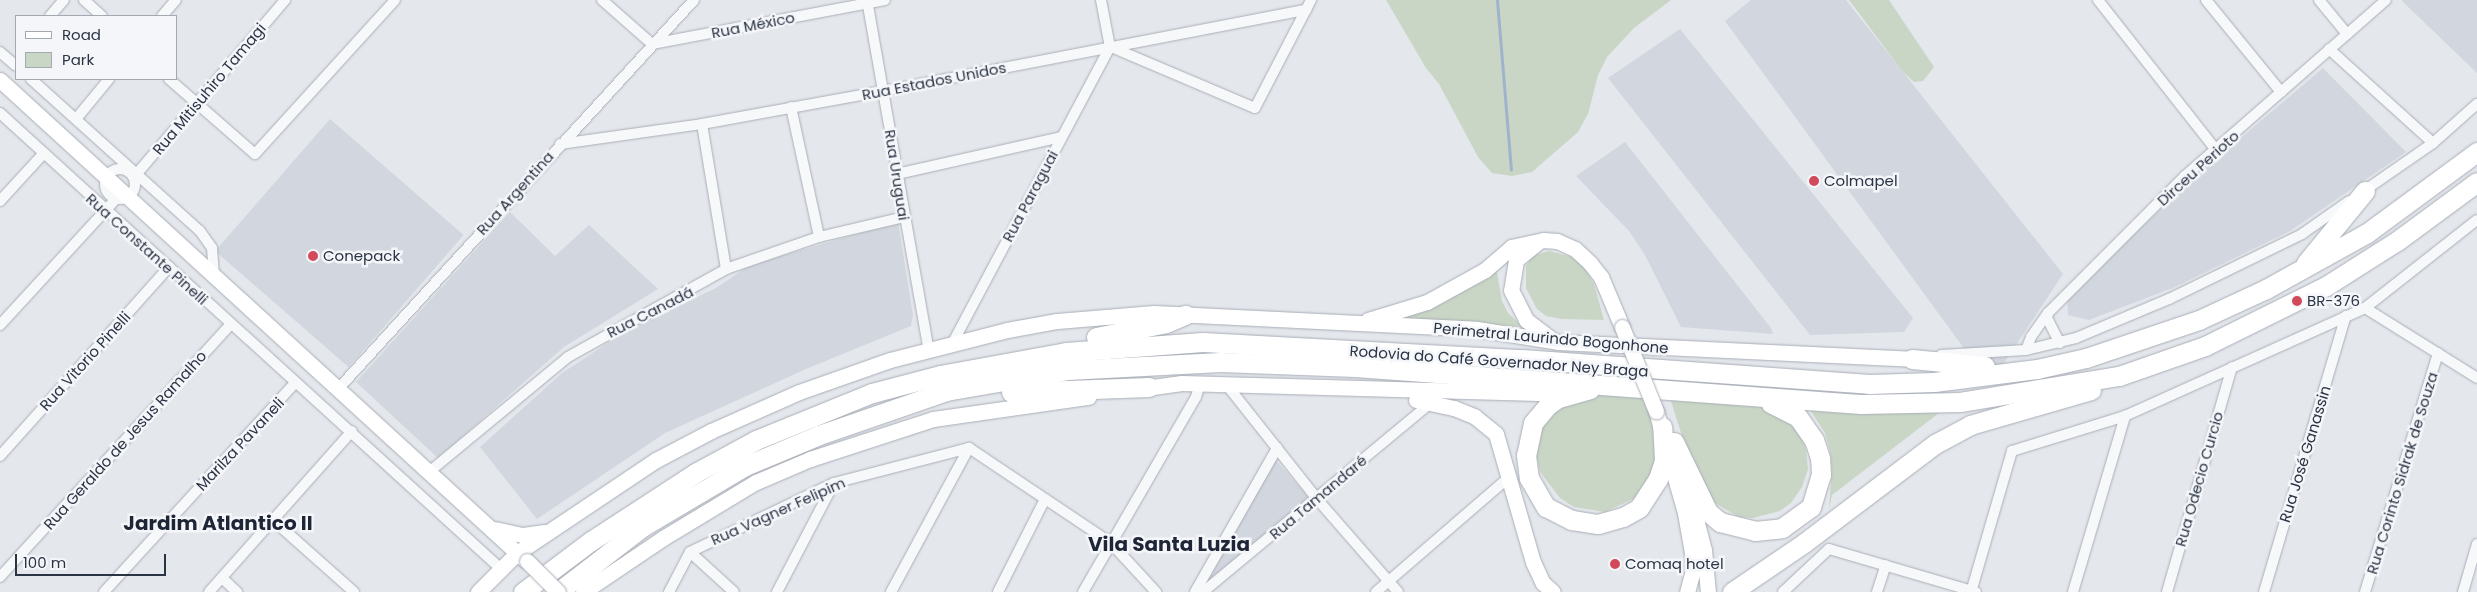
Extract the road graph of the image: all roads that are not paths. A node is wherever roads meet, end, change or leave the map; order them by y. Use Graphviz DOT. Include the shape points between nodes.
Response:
graph roads {
  1 [pos="64,0"];
  2 [pos="84,0"];
  3 [pos="176,0"];
  4 [pos="285,0"];
  5 [pos="395,0"];
  6 [pos="602,0"];
  7 [pos="694,0"];
  8 [pos="885,0"];
  9 [pos="1101,0"];
  10 [pos="1311,0"];
  11 [pos="2098,0"];
  12 [pos="2206,0"];
  13 [pos="2319,0"];
  14 [pos="2386,0"];
  15 [pos="868,1"];
  16 [pos="1306,10"];
  17 [pos="51,15"];
  18 [pos="101,15"];
  19 [pos="163,15"];
  20 [pos="2346,34"];
  21 [pos="652,44"];
  22 [pos="1110,47"];
  23 [pos="2329,49"];
  24 [pos="0,52"];
  25 [pos="15,61"];
  26 [pos="0,80"];
  27 [pos="32,80"];
  28 [pos="107,80"];
  29 [pos="170,80"];
  30 [pos="884,91"];
  31 [pos="2280,92"];
  32 [pos="195,103"];
  33 [pos="2477,104"];
  34 [pos="791,107"];
  35 [pos="0,113"];
  36 [pos="76,119"];
  37 [pos="702,124"];
  38 [pos="1061,137"];
  39 [pos="2433,143"];
  40 [pos="560,144"];
  41 [pos="2217,151"];
  42 [pos="2477,152"];
  43 [pos="44,153"];
  44 [pos="897,174"];
  45 [pos="136,176"];
  46 [pos="107,182"];
  47 [pos="2477,182"];
  48 [pos="2365,191"];
  49 [pos="123,197"];
  50 [pos="94,200"];
  51 [pos="0,201"];
  52 [pos="106,211"];
  53 [pos="904,217"];
  54 [pos="2477,220"];
  55 [pos="818,237"];
  56 [pos="1543,240"];
  57 [pos="169,267"];
  58 [pos="726,269"];
  59 [pos="2298,273"];
  60 [pos="214,274"];
  61 [pos="2364,308"];
  62 [pos="2048,313"];
  63 [pos="1185,315"];
  64 [pos="2346,316"];
  65 [pos="0,325"];
  66 [pos="230,325"];
  67 [pos="1339,325"];
  68 [pos="1558,342"];
  69 [pos="2060,343"];
  70 [pos="951,346"];
  71 [pos="929,350"];
  72 [pos="2026,350"];
  73 [pos="2438,354"];
  74 [pos="1912,359"];
  75 [pos="2232,367"];
  76 [pos="2037,369"];
  77 [pos="2119,376"];
  78 [pos="2477,378"];
  79 [pos="914,382"];
  80 [pos="1200,383"];
  81 [pos="295,384"];
  82 [pos="1226,384"];
  83 [pos="1268,385"];
  84 [pos="1615,385"];
  85 [pos="1149,387"];
  86 [pos="338,388"];
  87 [pos="1571,394"];
  88 [pos="1760,398"];
  89 [pos="1433,401"];
  90 [pos="887,411"];
  91 [pos="2125,416"];
  92 [pos="1659,419"];
  93 [pos="352,431"];
  94 [pos="1674,442"];
  95 [pos="969,448"];
  96 [pos="1277,448"];
  97 [pos="0,456"];
  98 [pos="429,472"];
  99 [pos="1508,477"];
  100 [pos="834,483"];
  101 [pos="1046,499"];
  102 [pos="1317,499"];
  103 [pos="274,521"];
  104 [pos="491,528"];
  105 [pos="552,530"];
  106 [pos="1111,543"];
  107 [pos="2477,544"];
  108 [pos="690,552"];
  109 [pos="522,557"];
  110 [pos="1886,565"];
  111 [pos="500,568"];
  112 [pos="618,568"];
  113 [pos="0,577"];
  114 [pos="222,578"];
  115 [pos="1388,581"];
  116 [pos="1783,590"];
  117 [pos="1550,591"];
  118 [pos="1973,591"];
  119 [pos="104,592"];
  120 [pos="209,592"];
  121 [pos="237,592"];
  122 [pos="354,592"];
  123 [pos="478,592"];
  124 [pos="523,592"];
  125 [pos="558,592"];
  126 [pos="583,592"];
  127 [pos="599,592"];
  128 [pos="669,592"];
  129 [pos="734,592"];
  130 [pos="777,592"];
  131 [pos="891,592"];
  132 [pos="998,592"];
  133 [pos="1083,592"];
  134 [pos="1156,592"];
  135 [pos="1195,592"];
  136 [pos="1203,592"];
  137 [pos="1376,592"];
  138 [pos="1398,592"];
  139 [pos="1687,592"];
  140 [pos="1708,592"];
  141 [pos="1732,592"];
  142 [pos="1877,592"];
  143 [pos="2073,592"];
  144 [pos="2167,592"];
  145 [pos="2264,592"];
  146 [pos="2366,592"];
  147 [pos="2463,592"];
  1 -- 17 [label="street"];
  2 -- 18 [label="street"];
  3 -- 19 [label="street"];
  4 -- 32 [label="street, Rua Mitisuhiro Tamagi"];
  5 -- 32 [label="street" via="255,154"];
  6 -- 21 [label="street"];
  7 -- 21 [label="street, Rua Argentina"];
  8 -- 15 [label="street, Rua México"];
  9 -- 22 [label="street"];
  10 -- 16 [label="street"];
  11 -- 41 [label="street"];
  12 -- 31 [label="street"];
  13 -- 20 [label="street"];
  14 -- 20 [label="street, Dirceu Perioto"];
  15 -- 21 [label="street, Rua México"];
  15 -- 30 [label="street, Rua Uruguai"];
  16 -- 22 [label="street, Rua Estados Unidos"];
  16 -- 22 [label="street" via="1255,108"];
  20 -- 23 [label="street, Dirceu Perioto"];
  21 -- 40 [label="street, Rua Argentina"];
  22 -- 30 [label="street, Rua Estados Unidos"];
  22 -- 38 [label="street, Rua Paraguai"];
  23 -- 31 [label="street, Dirceu Perioto"];
  23 -- 39 [label="street"];
  24 -- 25 [label="street"];
  26 -- 46 [label="main road"];
  27 -- 36 [label="street"];
  28 -- 36 [label="street"];
  29 -- 32 [label="street"];
  30 -- 34 [label="street, Rua Estados Unidos"];
  30 -- 44 [label="street, Rua Uruguai"];
  31 -- 41 [label="street, Dirceu Perioto"];
  32 -- 45 [label="street, Rua Mitisuhiro Tamagi"];
  33 -- 39 [label="street, Perimetral Laurindo Bogonhone"];
  34 -- 37 [label="street, Rua Estados Unidos"];
  34 -- 55 [label="street"];
  35 -- 43 [label="street, Rua Constante Pinelli"];
  36 -- 45 [label="street"];
  37 -- 40 [label="street, Rua Estados Unidos"];
  37 -- 58 [label="street"];
  38 -- 44 [label="street"];
  38 -- 70 [label="street, Rua Paraguai"];
  39 -- 48 [label="street, Perimetral Laurindo Bogonhone"];
  40 -- 86 [label="street, Rua Argentina"];
  41 -- 62 [label="street, Dirceu Perioto" via="2185,176"];
  42 -- 59 [label="highway, Rodovia do Café Governador Ney Braga" via="2367,233"];
  43 -- 50 [label="street, Rua Constante Pinelli"];
  43 -- 51 [label="street"];
  44 -- 53 [label="street, Rua Uruguai"];
  45 -- 46 [label="street" via="122,170 113,171"];
  45 -- 49 [label="street" via="135,188"];
  45 -- 60 [label="street" via="200,231 212,248"];
  46 -- 49 [label="main road"];
  46 -- 50 [label="street"];
  47 -- 77 [label="highway, Rodovia do Café Governador Ney Braga" via="2397,241 2326,286 2205,346"];
  48 -- 59 [label="highway"];
  48 -- 69 [label="street, Perimetral Laurindo Bogonhone" via="2302,234 2169,299"];
  49 -- 52 [label="street"];
  49 -- 60 [label="main road"];
  50 -- 52 [label="street, Rua Constante Pinelli"];
  52 -- 57 [label="street, Rua Constante Pinelli"];
  52 -- 65 [label="street"];
  53 -- 55 [label="street, Rua Canadá"];
  53 -- 71 [label="street, Rua Uruguai"];
  54 -- 61 [label="street"];
  55 -- 58 [label="street, Rua Canadá"];
  56 -- 67 [label="main road" via="1511,247 1484,270 1427,302 1388,316"];
  56 -- 68 [label="main road" via="1516,260 1511,290 1526,320 1537,331"];
  56 -- 92 [label="main road, bridge" via="1566,245 1590,262 1600,277"];
  57 -- 66 [label="street, Rua Constante Pinelli"];
  57 -- 97 [label="street, Rua Vitorio Pinelli"];
  58 -- 98 [label="street, Rua Canadá" via="568,357"];
  59 -- 76 [label="highway, Rodovia do Café Governador Ney Braga" via="2199,320 2086,358"];
  60 -- 86 [label="main road"];
  61 -- 64 [label="street"];
  61 -- 73 [label="street"];
  62 -- 69 [label="street" via="2047,318"];
  62 -- 72 [label="street, Dirceu Perioto" via="2031,336"];
  63 -- 67 [label="main road, Perimetral Laurindo Bogonhone"];
  63 -- 70 [label="main road, Perimetral Laurindo Bogonhone" via="1091,316 1007,330"];
  63 -- 79 [label="highway" via="1128,332 1014,350 948,367"];
  64 -- 75 [label="street"];
  64 -- 145 [label="street, Rua José Ganassin"];
  66 -- 81 [label="street, Rua Constante Pinelli"];
  66 -- 113 [label="street, Rua Geraldo de Jesus Ramalho"];
  67 -- 68 [label="main road, Perimetral Laurindo Bogonhone" via="1477,329"];
  68 -- 74 [label="main road, Perimetral Laurindo Bogonhone"];
  69 -- 72 [label="street, Perimetral Laurindo Bogonhone"];
  70 -- 71 [label="main road, Perimetral Laurindo Bogonhone"];
  71 -- 105 [label="main road, Perimetral Laurindo Bogonhone" via="883,362 799,392 711,431 656,460"];
  72 -- 74 [label="street, Perimetral Laurindo Bogonhone" via="1967,352"];
  73 -- 78 [label="street"];
  73 -- 146 [label="street, Rua Corinto Sidrak de Souza"];
  74 -- 76 [label="highway"];
  75 -- 91 [label="street"];
  75 -- 144 [label="street, Rua Odecio Curcio"];
  76 -- 79 [label="highway, Rodovia do Café Governador Ney Braga" via="1934,382 1869,384 1522,359 1204,342 1066,352 1010,360"];
  77 -- 88 [label="highway, Rodovia do Café Governador Ney Braga" via="1960,402 1861,404"];
  77 -- 141 [label="highway" via="2086,392 1970,425 1935,444 1804,543"];
  79 -- 124 [label="highway, Rodovia do Café Governador Ney Braga" via="872,394 756,440 697,472 591,541"];
  80 -- 82 [label="main road"];
  80 -- 85 [label="main road"];
  80 -- 106 [label="street" via="1196,397"];
  81 -- 93 [label="street, Rua Constante Pinelli"];
  81 -- 119 [label="street, Marilza Pavaneli"];
  82 -- 83 [label="main road"];
  82 -- 96 [label="street"];
  83 -- 87 [label="main road"];
  83 -- 89 [label="main road"];
  84 -- 87 [label="highway"];
  84 -- 88 [label="highway, Rodovia do Café Governador Ney Braga"];
  84 -- 90 [label="highway, Rodovia do Café Governador Ney Braga" via="1355,367 1162,363 1068,370 990,382 946,391"];
  85 -- 90 [label="highway" via="1019,390"];
  85 -- 112 [label="main road" via="960,414 859,442 756,482"];
  86 -- 98 [label="main road"];
  87 -- 92 [label="highway" via="1558,398 1540,413 1533,423 1526,455 1529,478 1546,507 1572,520 1598,524 1623,517 1639,508 1658,479 1664,460"];
  88 -- 94 [label="highway" via="1798,417 1814,440 1820,458 1821,474 1811,507 1782,528 1755,531 1720,522 1708,512"];
  89 -- 99 [label="main road" via="1474,416 1496,434"];
  89 -- 102 [label="street, Rua Tamandaré"];
  90 -- 125 [label="highway, Rodovia do Café Governador Ney Braga" via="745,466 699,491 642,527"];
  91 -- 118 [label="street" via="2012,450"];
  91 -- 143 [label="street"];
  92 -- 94 [label="main road"];
  92 -- 139 [label="main road" via="1692,552 1693,570"];
  93 -- 103 [label="street"];
  93 -- 111 [label="street, Rua Constante Pinelli"];
  94 -- 140 [label="main road" via="1704,550"];
  95 -- 100 [label="street, Rua Vagner Felipim"];
  95 -- 101 [label="street"];
  95 -- 131 [label="street"];
  96 -- 102 [label="street"];
  96 -- 135 [label="street"];
  98 -- 104 [label="main road"];
  99 -- 115 [label="street"];
  99 -- 117 [label="main road" via="1534,562"];
  100 -- 108 [label="street, Rua Vagner Felipim"];
  100 -- 130 [label="street"];
  101 -- 106 [label="street"];
  101 -- 132 [label="street"];
  102 -- 115 [label="street"];
  102 -- 136 [label="street, Rua Tamandaré"];
  103 -- 114 [label="street"];
  103 -- 122 [label="street"];
  104 -- 105 [label="main road" via="524,535"];
  104 -- 109 [label="main road"];
  105 -- 109 [label="main road, Perimetral Laurindo Bogonhone"];
  106 -- 133 [label="street"];
  106 -- 134 [label="street"];
  107 -- 147 [label="street"];
  108 -- 128 [label="street"];
  108 -- 129 [label="street"];
  109 -- 111 [label="main road, Perimetral Laurindo Bogonhone"];
  109 -- 125 [label="main road, bridge"];
  110 -- 116 [label="street" via="1829,549"];
  110 -- 118 [label="street"];
  110 -- 142 [label="street"];
  111 -- 123 [label="main road, Perimetral Laurindo Bogonhone"];
  112 -- 126 [label="main road"];
  112 -- 127 [label="main road"];
  114 -- 120 [label="street"];
  114 -- 121 [label="street"];
  115 -- 137 [label="street"];
  115 -- 138 [label="street"];
}
